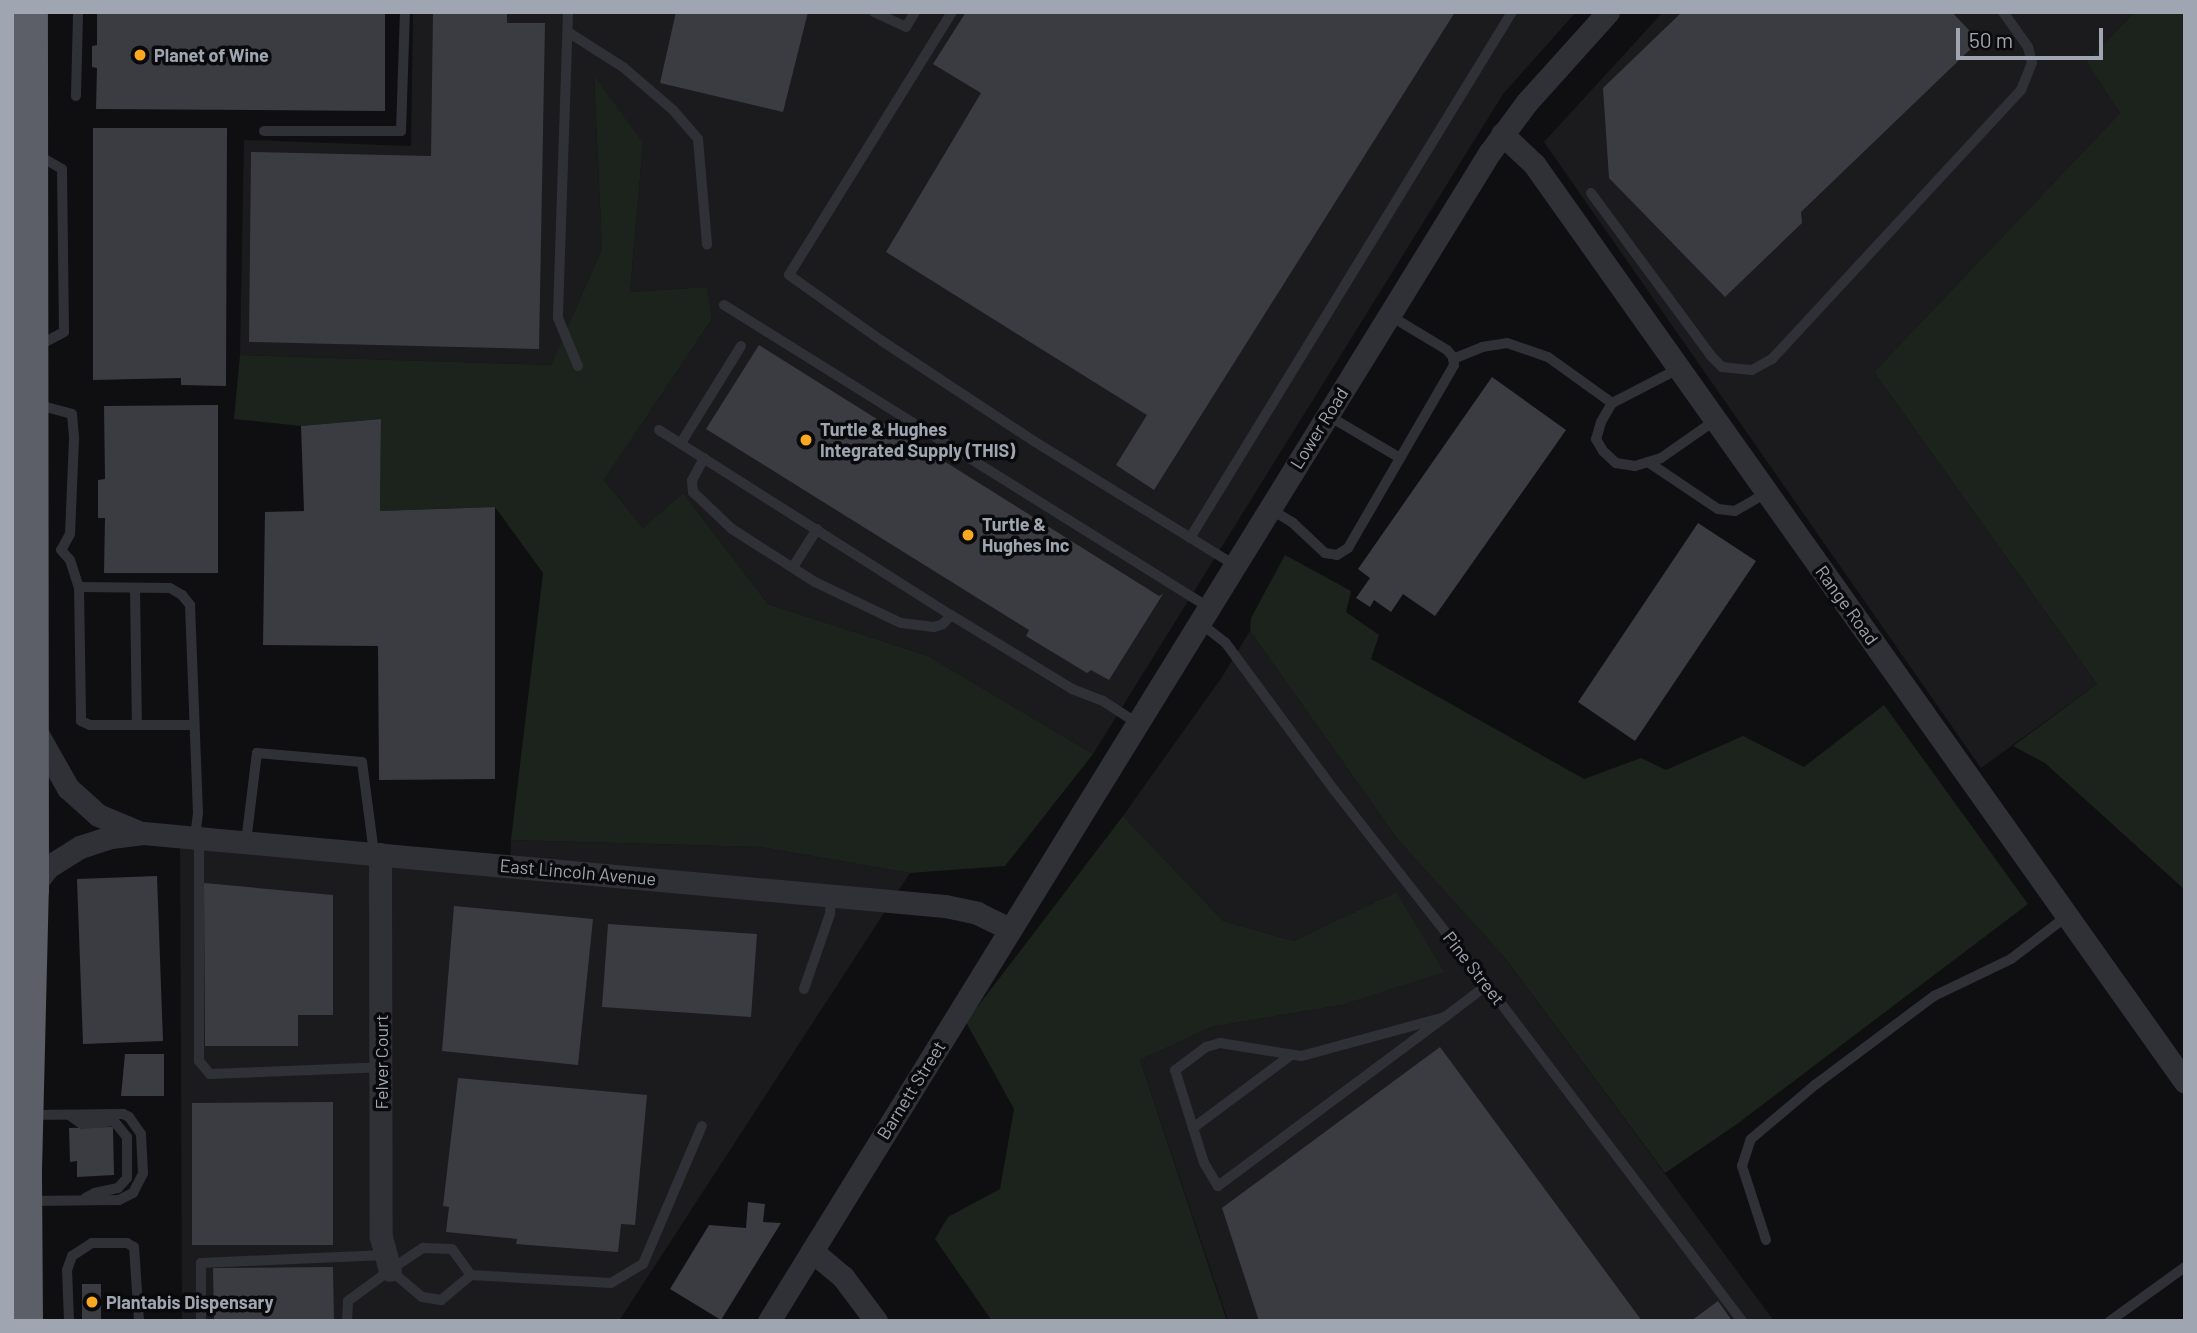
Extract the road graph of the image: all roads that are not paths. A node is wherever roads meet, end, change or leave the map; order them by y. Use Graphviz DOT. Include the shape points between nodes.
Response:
graph roads {
  1 [pos="29,12"];
  2 [pos="78,12"];
  3 [pos="405,12"];
  4 [pos="568,12"];
  5 [pos="874,12"];
  6 [pos="915,12"];
  7 [pos="952,12"];
  8 [pos="1512,12"];
  9 [pos="1608,12"];
  10 [pos="2003,12"];
  11 [pos="568,32"];
  12 [pos="76,96"];
  13 [pos="264,131"];
  14 [pos="1502,134"];
  15 [pos="1591,193"];
  16 [pos="707,245"];
  17 [pos="724,305"];
  18 [pos="1389,315"];
  19 [pos="741,346"];
  20 [pos="1453,359"];
  21 [pos="578,366"];
  22 [pos="1678,369"];
  23 [pos="1612,403"];
  24 [pos="1327,415"];
  25 [pos="1714,421"];
  26 [pos="659,430"];
  27 [pos="681,443"];
  28 [pos="704,458"];
  29 [pos="1400,458"];
  30 [pos="1647,462"];
  31 [pos="1765,494"];
  32 [pos="1269,508"];
  33 [pos="817,529"];
  34 [pos="1190,537"];
  35 [pos="45,551"];
  36 [pos="1234,565"];
  37 [pos="793,567"];
  38 [pos="79,587"];
  39 [pos="135,587"];
  40 [pos="951,615"];
  41 [pos="1204,615"];
  42 [pos="27,715"];
  43 [pos="1137,723"];
  44 [pos="136,724"];
  45 [pos="194,725"];
  46 [pos="143,833"];
  47 [pos="197,838"];
  48 [pos="246,842"];
  49 [pos="377,853"];
  50 [pos="1053,860"];
  51 [pos="30,890"];
  52 [pos="831,896"];
  53 [pos="2067,916"];
  54 [pos="1010,929"];
  55 [pos="1487,985"];
  56 [pos="804,989"];
  57 [pos="1445,1017"];
  58 [pos="1290,1056"];
  59 [pos="381,1067"];
  60 [pos="2185,1082"];
  61 [pos="24,1115"];
  62 [pos="702,1126"];
  63 [pos="1194,1128"];
  64 [pos="23,1201"];
  65 [pos="1766,1240"];
  66 [pos="812,1251"];
  67 [pos="388,1263"];
  68 [pos="2185,1267"];
  69 [pos="471,1275"];
  70 [pos="24,1321"];
  71 [pos="69,1321"];
  72 [pos="139,1321"];
  73 [pos="201,1321"];
  74 [pos="347,1321"];
  75 [pos="769,1321"];
  76 [pos="876,1321"];
  77 [pos="1742,1321"];
  78 [pos="2110,1321"];
  1 -- 35 [label="highway" via="28,402"];
  2 -- 12 [label="lane"];
  3 -- 13 [label="lane" via="401,131"];
  4 -- 11 [label="lane"];
  5 -- 6 [label="lane" via="905,27"];
  7 -- 34 [label="lane" via="789,275 1009,425"];
  8 -- 34 [label="lane"];
  9 -- 14 [label="street, Lower Road"];
  10 -- 15 [label="lane" via="2028,47 2032,63 2021,90 1772,359 1752,370 1722,367 1711,356"];
  11 -- 16 [label="lane" via="623,67 673,110 698,139"];
  11 -- 21 [label="lane" via="558,318"];
  14 -- 18 [label="street, Lower Road"];
  14 -- 22 [label="street, Range Road" via="1534,164"];
  17 -- 41 [label="lane, Pine Street"];
  18 -- 20 [label="lane" via="1447,350"];
  18 -- 24 [label="street, Lower Road"];
  19 -- 27 [label="lane"];
  20 -- 23 [label="lane" via="1507,343 1548,357"];
  20 -- 29 [label="lane" via="1454,365"];
  22 -- 23 [label="lane"];
  22 -- 25 [label="street, Range Road"];
  23 -- 30 [label="lane" via="1596,439 1603,451 1616,463 1636,466"];
  24 -- 29 [label="lane"];
  24 -- 32 [label="street, Lower Road"];
  25 -- 30 [label="lane" via="1661,458"];
  25 -- 31 [label="street, Range Road"];
  26 -- 27 [label="lane"];
  27 -- 28 [label="lane"];
  28 -- 33 [label="lane"];
  28 -- 37 [label="lane" via="692,481 693,492 732,529"];
  29 -- 32 [label="lane" via="1348,548 1337,555 1325,553"];
  30 -- 31 [label="lane" via="1718,509 1735,512"];
  31 -- 53 [label="street, Range Road"];
  32 -- 36 [label="street, Lower Road"];
  33 -- 37 [label="lane"];
  33 -- 40 [label="lane"];
  34 -- 36 [label="lane"];
  35 -- 38 [label="lane" via="70,560"];
  35 -- 42 [label="highway"];
  36 -- 41 [label="street, Lower Road"];
  37 -- 40 [label="lane" via="914,627 934,627"];
  38 -- 39 [label="lane"];
  38 -- 44 [label="lane" via="81,721 90,725"];
  39 -- 44 [label="lane"];
  39 -- 45 [label="lane" via="170,588 190,605"];
  40 -- 43 [label="lane"];
  41 -- 43 [label="street, Lower Road"];
  41 -- 55 [label="lane, Pine Street"];
  42 -- 46 [label="street, East Lincoln Avenue" via="68,788 98,815"];
  42 -- 51 [label="highway"];
  43 -- 50 [label="street, Lower Road"];
  44 -- 45 [label="lane"];
  45 -- 47 [label="lane"];
  46 -- 47 [label="street, East Lincoln Avenue"];
  46 -- 51 [label="street, East Lincoln Avenue" via="80,847 48,867"];
  47 -- 48 [label="street, East Lincoln Avenue"];
  47 -- 59 [label="lane" via="199,1061 210,1074"];
  48 -- 49 [label="street, East Lincoln Avenue"];
  48 -- 49 [label="lane" via="257,753 362,762"];
  49 -- 52 [label="street, East Lincoln Avenue"];
  49 -- 59 [label="street, Felver Court"];
  50 -- 54 [label="street, Barnett Street"];
  51 -- 61 [label="highway"];
  52 -- 54 [label="street, East Lincoln Avenue" via="944,906"];
  52 -- 56 [label="lane" via="830,914"];
  53 -- 60 [label="street, Range Road"];
  53 -- 65 [label="lane" via="2011,959 1934,996 1751,1139 1742,1166"];
  54 -- 66 [label="street, Barnett Street"];
  55 -- 57 [label="lane"];
  55 -- 77 [label="lane, Pine Street"];
  57 -- 58 [label="lane"];
  57 -- 63 [label="lane" via="1218,1186 1204,1163"];
  58 -- 63 [label="lane"];
  58 -- 63 [label="lane" via="1220,1042 1175,1070"];
  59 -- 67 [label="street, Felver Court" via="381,1237"];
  61 -- 64 [label="highway"];
  61 -- 64 [label="lane" via="123,1114 135,1122 141,1134 143,1173 134,1193 119,1200"];
  62 -- 69 [label="lane" via="643,1264 611,1283"];
  64 -- 70 [label="highway"];
  66 -- 75 [label="street, Barnett Street"];
  66 -- 76 [label="street" via="843,1277"];
  67 -- 69 [label="lane" via="423,1248 452,1249"];
  67 -- 69 [label="lane" via="422,1297 441,1300"];
  67 -- 73 [label="lane" via="201,1263"];
  67 -- 74 [label="lane" via="348,1301"];
  68 -- 78 [label="lane"];
  71 -- 72 [label="lane" via="67,1270 72,1256 92,1244 127,1243 134,1247"];
}
